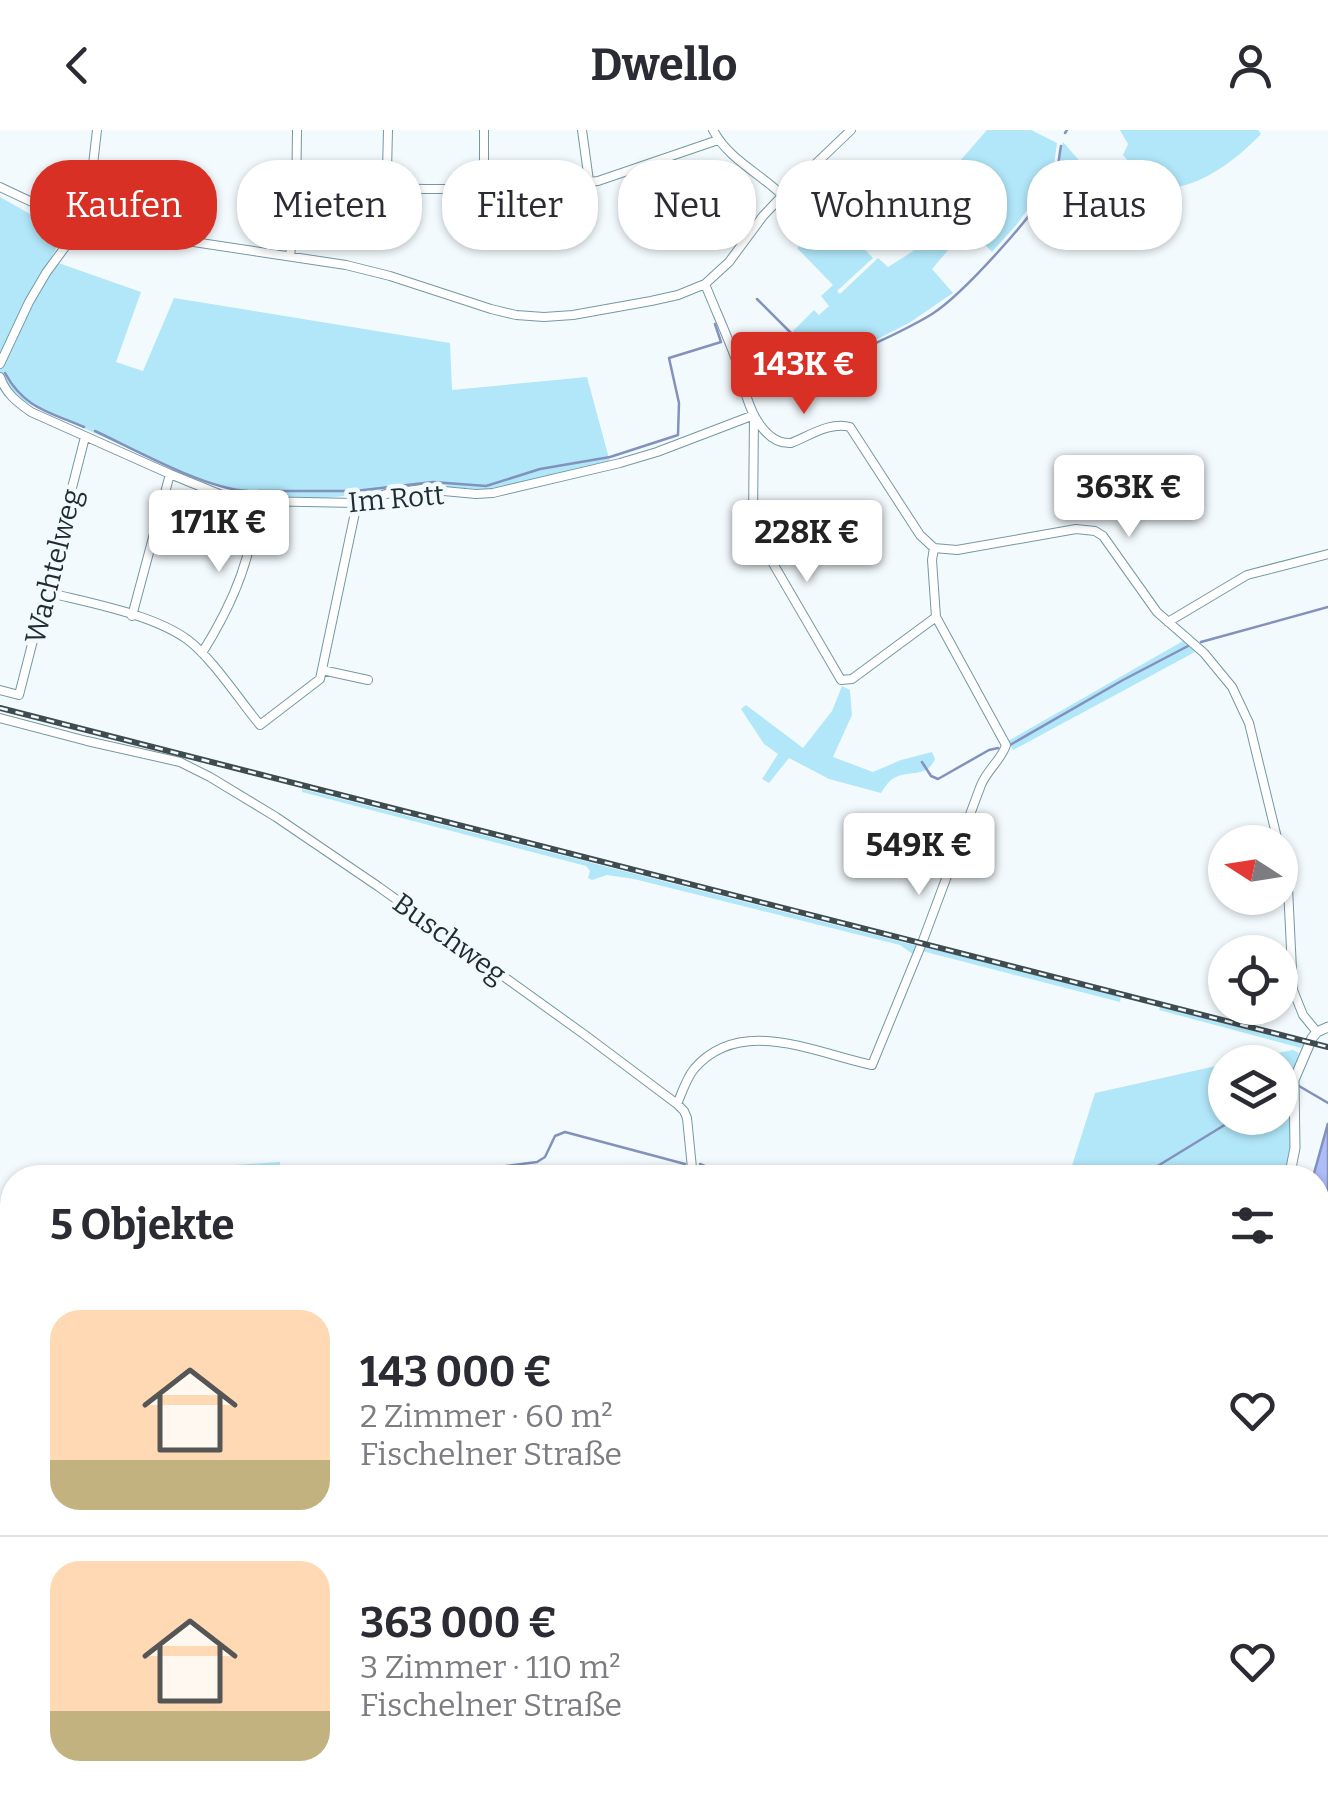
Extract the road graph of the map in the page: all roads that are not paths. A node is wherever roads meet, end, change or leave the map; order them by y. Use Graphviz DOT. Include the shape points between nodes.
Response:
graph roads {
  1 [pos="97,130"];
  2 [pos="297,130"];
  3 [pos="388,130"];
  4 [pos="484,130"];
  5 [pos="582,130"];
  6 [pos="713,130"];
  7 [pos="851,130"];
  8 [pos="718,140"];
  9 [pos="94,160"];
  10 [pos="484,160"];
  11 [pos="587,160"];
  12 [pos="820,160"];
  13 [pos="598,179"];
  14 [pos="0,187"];
  15 [pos="442,189"];
  16 [pos="776,190"];
  17 [pos="30,201"];
  18 [pos="776,203"];
  19 [pos="217,245"];
  20 [pos="63,250"];
  21 [pos="290,256"];
  22 [pos="705,284"];
  23 [pos="0,364"];
  24 [pos="0,377"];
  25 [pos="754,415"];
  26 [pos="86,437"];
  27 [pos="170,474"];
  28 [pos="254,501"];
  29 [pos="357,503"];
  30 [pos="934,548"];
  31 [pos="1328,554"];
  32 [pos="46,592"];
  33 [pos="132,616"];
  34 [pos="936,616"];
  35 [pos="1168,622"];
  36 [pos="202,654"];
  37 [pos="322,670"];
  38 [pos="368,680"];
  39 [pos="0,690"];
  40 [pos="0,718"];
  41 [pos="1274,825"];
  42 [pos="1289,915"];
  43 [pos="1328,1027"];
  44 [pos="1317,1032"];
  45 [pos="677,1104"];
  46 [pos="692,1165"];
  47 [pos="1292,1165"];
  1 -- 9 [label="street"];
  2 -- 21 [label="street"];
  3 -- 15 [label="street" via="390,185"];
  4 -- 10 [label="street"];
  5 -- 11 [label="street"];
  6 -- 8 [label="street"];
  7 -- 12 [label="street"];
  8 -- 13 [label="street"];
  8 -- 16 [label="street"];
  14 -- 17 [label="street"];
  18 -- 22 [label="street"];
  19 -- 21 [label="street"];
  20 -- 23 [label="street"];
  21 -- 22 [label="street" via="390,276 516,316 651,302"];
  22 -- 25 [label="street"];
  24 -- 26 [label="street, Im Rott" via="15,401"];
  25 -- 29 [label="street, Im Rott" via="620,464 493,493 422,489"];
  25 -- 30 [label="street" via="784,443 835,425 850,427"];
  25 -- 34 [label="street" via="753,521 841,680"];
  26 -- 27 [label="street, Im Rott"];
  26 -- 32 [label="street, Wachtelweg"];
  27 -- 28 [label="street, Im Rott"];
  27 -- 33 [label="street"];
  28 -- 29 [label="street, Im Rott"];
  28 -- 36 [label="street" via="242,568"];
  29 -- 37 [label="street"];
  30 -- 34 [label="street"];
  30 -- 35 [label="street" via="1095,531"];
  31 -- 35 [label="street" via="1247,575"];
  32 -- 33 [label="street"];
  32 -- 39 [label="street, Wachtelweg" via="19,695"];
  33 -- 36 [label="street" via="174,632"];
  34 -- 45 [label="street" via="1006,745 980,785 872,1065 770,1040 742,1041 693,1070"];
  35 -- 41 [label="street" via="1220,670 1242,704"];
  36 -- 37 [label="street" via="260,725 320,679"];
  37 -- 38 [label="street"];
  40 -- 45 [label="street, Buschweg" via="193,768 379,887"];
  42 -- 44 [label="street" via="1292,990"];
  43 -- 44 [label="street"];
  44 -- 47 [label="street" via="1294,1084"];
  45 -- 46 [label="street" via="686,1118"];
}
